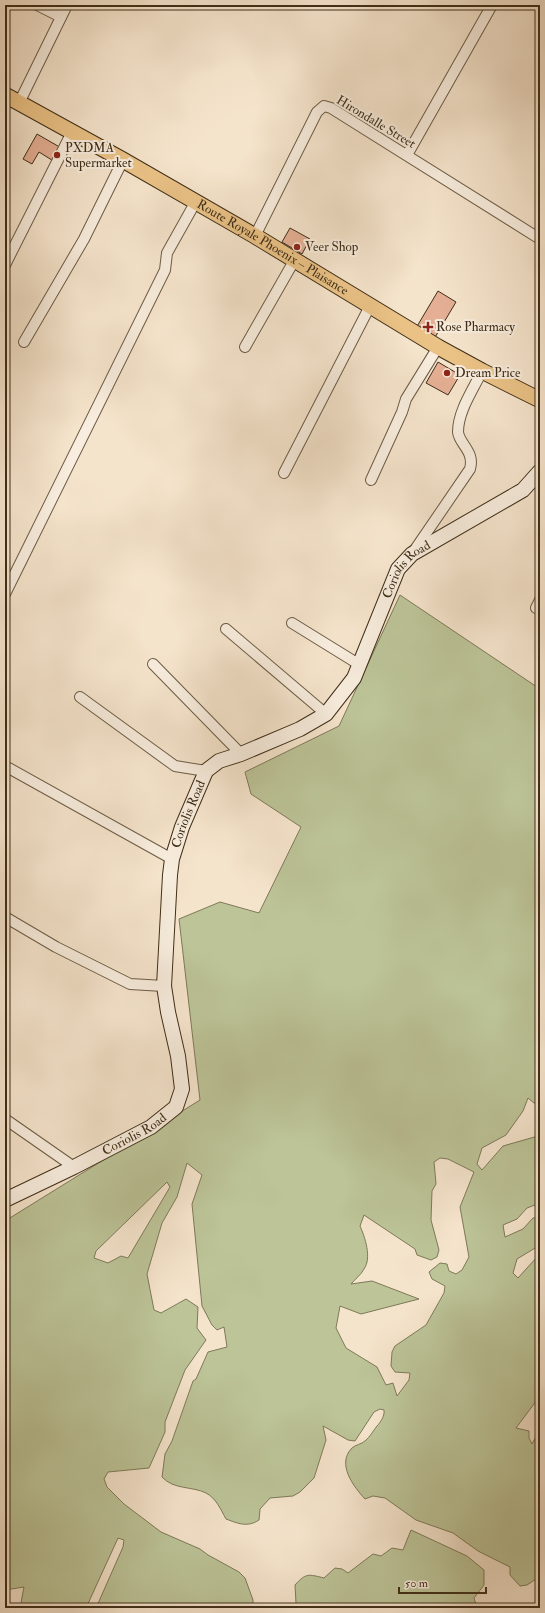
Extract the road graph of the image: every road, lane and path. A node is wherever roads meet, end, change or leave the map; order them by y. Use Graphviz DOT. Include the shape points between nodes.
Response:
graph roads {
  1 [pos="37,5"];
  2 [pos="66,5"];
  3 [pos="492,5"];
  4 [pos="61,17"];
  5 [pos="5,95"];
  6 [pos="19,103"];
  7 [pos="72,132"];
  8 [pos="407,155"];
  9 [pos="123,160"];
  10 [pos="195,202"];
  11 [pos="255,236"];
  12 [pos="540,239"];
  13 [pos="294,261"];
  14 [pos="5,265"];
  15 [pos="370,306"];
  16 [pos="24,342"];
  17 [pos="246,347"];
  18 [pos="438,347"];
  19 [pos="482,371"];
  20 [pos="540,400"];
  21 [pos="540,471"];
  22 [pos="284,473"];
  23 [pos="371,480"];
  24 [pos="412,554"];
  25 [pos="5,594"];
  26 [pos="292,623"];
  27 [pos="226,629"];
  28 [pos="153,664"];
  29 [pos="360,665"];
  30 [pos="80,697"];
  31 [pos="326,714"];
  32 [pos="241,754"];
  33 [pos="5,766"];
  34 [pos="206,771"];
  35 [pos="172,859"];
  36 [pos="5,917"];
  37 [pos="164,986"];
  38 [pos="5,1119"];
  39 [pos="74,1167"];
  40 [pos="5,1200"];
  1 -- 4 [label="street"];
  2 -- 4 [label="street"];
  3 -- 8 [label="street"];
  4 -- 6 [label="street"];
  5 -- 6 [label="main road, Route Royale Phoenix – Plaisance"];
  6 -- 7 [label="main road, Route Royale Phoenix – Plaisance"];
  7 -- 9 [label="main road, Route Royale Phoenix – Plaisance"];
  7 -- 14 [label="street"];
  8 -- 11 [label="street, Hirondalle Street" via="324,106 316,112"];
  8 -- 12 [label="street, Hirondalle Street"];
  9 -- 10 [label="main road, Route Royale Phoenix – Plaisance"];
  9 -- 16 [label="street" via="84,239"];
  10 -- 11 [label="main road, Route Royale Phoenix – Plaisance"];
  10 -- 25 [label="street" via="167,253 165,270"];
  11 -- 13 [label="main road, Route Royale Phoenix – Plaisance"];
  13 -- 15 [label="main road, Route Royale Phoenix – Plaisance"];
  13 -- 17 [label="street"];
  15 -- 18 [label="main road, Route Royale Phoenix – Plaisance"];
  15 -- 22 [label="street"];
  18 -- 19 [label="main road, Route Royale Phoenix – Plaisance"];
  18 -- 23 [label="street" via="406,399"];
  19 -- 20 [label="main road, Route Royale Phoenix – Plaisance"];
  19 -- 24 [label="street" via="460,416 458,433 472,463 470,469"];
  21 -- 24 [label="main road, Coriolis Road" via="523,490"];
  24 -- 29 [label="main road, Coriolis Road" via="398,569"];
  26 -- 29 [label="street"];
  27 -- 31 [label="street"];
  28 -- 32 [label="street"];
  29 -- 31 [label="main road, Coriolis Road" via="354,678"];
  30 -- 34 [label="street" via="175,766"];
  31 -- 32 [label="main road, Coriolis Road" via="300,730"];
  32 -- 34 [label="main road, Coriolis Road" via="219,761"];
  33 -- 35 [label="street"];
  34 -- 35 [label="main road, Coriolis Road" via="182,827"];
  35 -- 37 [label="main road, Coriolis Road"];
  36 -- 37 [label="street" via="56,947 130,984"];
  37 -- 39 [label="main road, Coriolis Road" via="182,1089 176,1107 150,1126"];
  38 -- 39 [label="street"];
  39 -- 40 [label="main road, Coriolis Road"];
}
